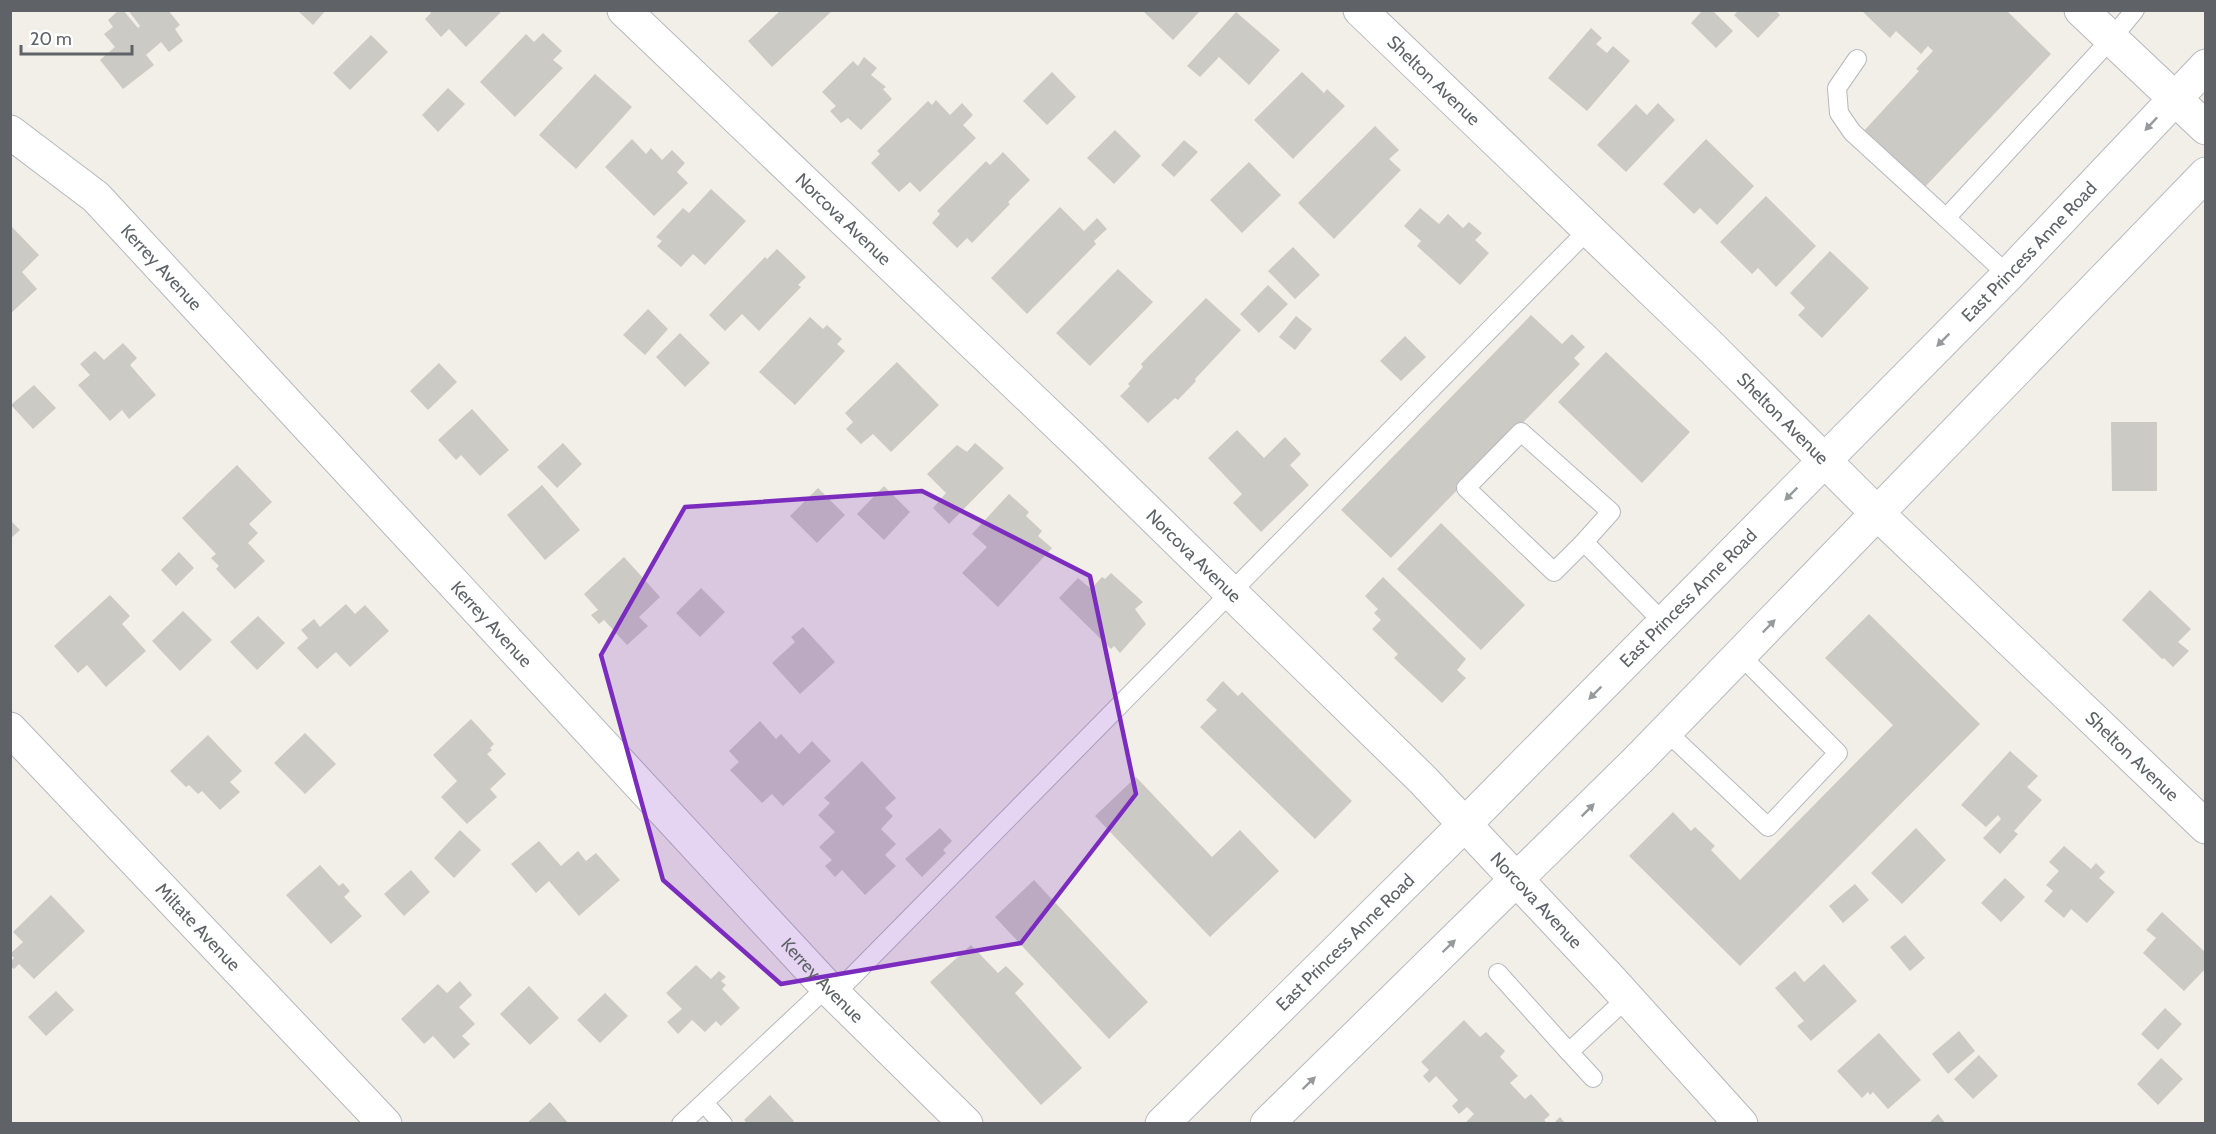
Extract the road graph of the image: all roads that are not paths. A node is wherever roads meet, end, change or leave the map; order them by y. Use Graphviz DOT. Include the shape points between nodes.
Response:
graph roads {
  1 [pos="624,10"];
  2 [pos="1360,10"];
  3 [pos="2081,10"];
  4 [pos="2134,10"];
  5 [pos="2111,39"];
  6 [pos="1857,59"];
  7 [pos="2205,66"];
  8 [pos="2175,98"];
  9 [pos="2205,128"];
  10 [pos="10,132"];
  11 [pos="2205,174"];
  12 [pos="1946,218"];
  13 [pos="1588,230"];
  14 [pos="2008,275"];
  15 [pos="1824,461"];
  16 [pos="1877,513"];
  17 [pos="1584,542"];
  18 [pos="1230,593"];
  19 [pos="1664,623"];
  20 [pos="1740,655"];
  21 [pos="10,729"];
  22 [pos="1666,731"];
  23 [pos="1465,824"];
  24 [pos="2205,827"];
  25 [pos="1517,880"];
  26 [pos="1498,973"];
  27 [pos="831,990"];
  28 [pos="1627,998"];
  29 [pos="1569,1052"];
  30 [pos="1593,1078"];
  31 [pos="704,1103"];
  32 [pos="385,1124"];
  33 [pos="681,1124"];
  34 [pos="723,1124"];
  35 [pos="966,1124"];
  36 [pos="1162,1124"];
  37 [pos="1268,1124"];
  38 [pos="1741,1124"];
  1 -- 18 [label="street, Norcova Avenue"];
  2 -- 13 [label="street, Shelton Avenue"];
  3 -- 5 [label="street"];
  4 -- 5 [label="lane"];
  5 -- 8 [label="street"];
  5 -- 12 [label="lane"];
  6 -- 12 [label="lane" via="1837,88 1839,113 1852,132"];
  7 -- 8 [label="street, East Princess Anne Road"];
  8 -- 9 [label="street"];
  8 -- 14 [label="street, East Princess Anne Road, one-way"];
  10 -- 27 [label="street, Kerrey Avenue" via="96,196"];
  11 -- 16 [label="street"];
  12 -- 14 [label="lane"];
  13 -- 15 [label="street, Shelton Avenue"];
  13 -- 18 [label="lane"];
  14 -- 15 [label="street, East Princess Anne Road, one-way"];
  15 -- 16 [label="street, Shelton Avenue"];
  15 -- 19 [label="street, East Princess Anne Road, one-way"];
  20 -- 16 [label="street, one-way"];
  16 -- 24 [label="street, Shelton Avenue"];
  17 -- 17 [label="lane" via="1611,512 1521,432 1466,488 1554,572"];
  17 -- 19 [label="lane"];
  18 -- 23 [label="street, Norcova Avenue"];
  18 -- 27 [label="lane"];
  19 -- 23 [label="street, East Princess Anne Road, one-way"];
  20 -- 22 [label="street"];
  20 -- 22 [label="lane" via="1838,753 1768,827"];
  21 -- 32 [label="street, Miltate Avenue"];
  25 -- 22 [label="street, one-way"];
  23 -- 25 [label="street, Norcova Avenue"];
  23 -- 36 [label="street, East Princess Anne Road"];
  25 -- 28 [label="street, Norcova Avenue"];
  37 -- 25 [label="street, one-way"];
  26 -- 29 [label="lane"];
  27 -- 31 [label="lane"];
  27 -- 35 [label="street, Kerrey Avenue"];
  28 -- 29 [label="lane"];
  28 -- 38 [label="street, Norcova Avenue"];
  29 -- 30 [label="lane"];
  31 -- 33 [label="lane"];
  31 -- 34 [label="lane"];
}
